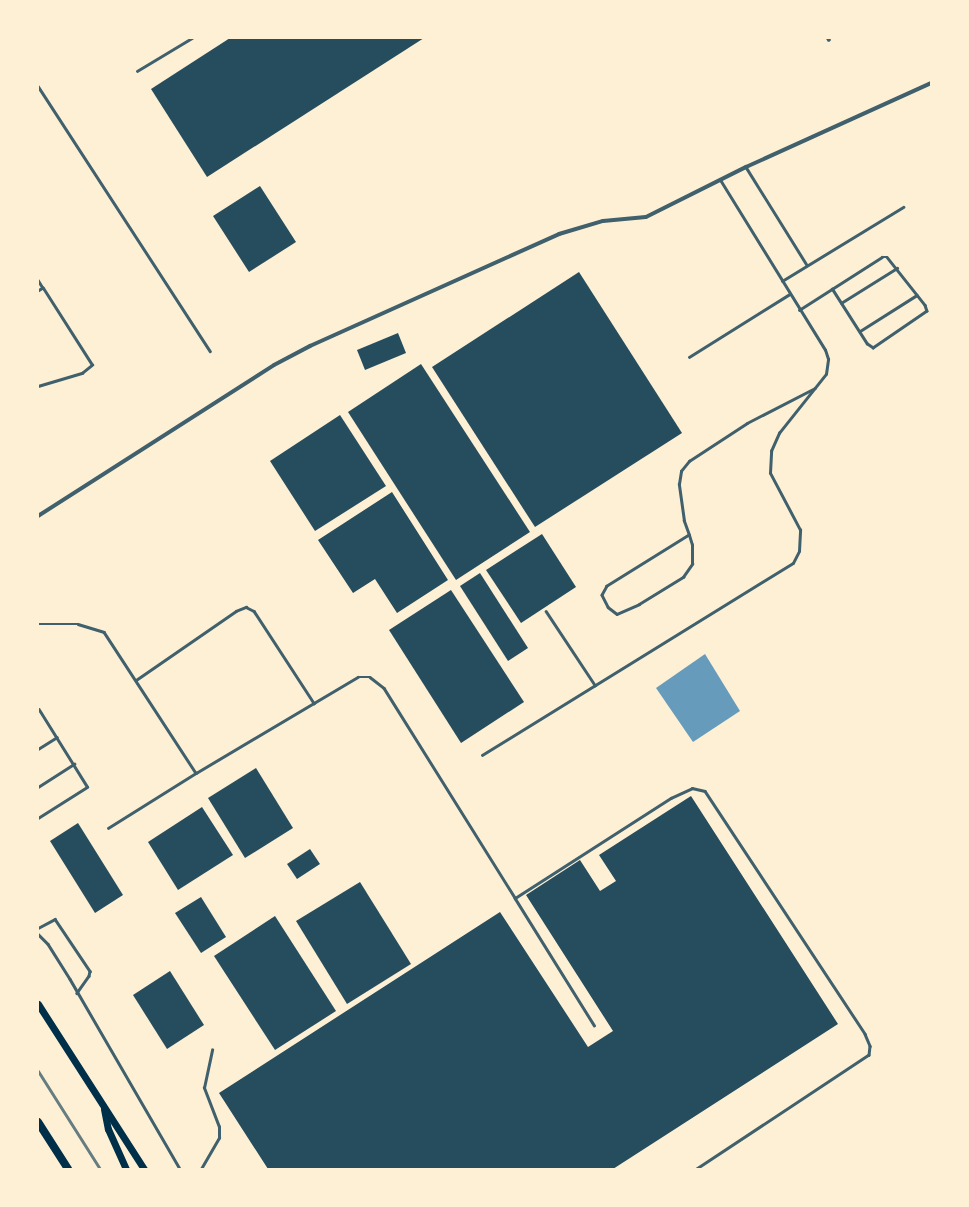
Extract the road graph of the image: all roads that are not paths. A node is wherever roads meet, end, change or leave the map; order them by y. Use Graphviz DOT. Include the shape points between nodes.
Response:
graph roads {
  1 [pos="192,38"];
  2 [pos="137,71"];
  3 [pos="931,83"];
  4 [pos="38,86"];
  5 [pos="746,167"];
  6 [pos="720,180"];
  7 [pos="904,208"];
  8 [pos="808,265"];
  9 [pos="897,268"];
  10 [pos="38,280"];
  11 [pos="782,281"];
  12 [pos="43,288"];
  13 [pos="832,289"];
  14 [pos="38,291"];
  15 [pos="790,294"];
  16 [pos="917,295"];
  17 [pos="841,303"];
  18 [pos="799,310"];
  19 [pos="860,331"];
  20 [pos="210,351"];
  21 [pos="689,357"];
  22 [pos="38,386"];
  23 [pos="817,386"];
  24 [pos="38,516"];
  25 [pos="689,535"];
  26 [pos="546,610"];
  27 [pos="38,624"];
  28 [pos="136,680"];
  29 [pos="595,685"];
  30 [pos="314,703"];
  31 [pos="39,710"];
  32 [pos="57,737"];
  33 [pos="38,749"];
  34 [pos="482,755"];
  35 [pos="74,764"];
  36 [pos="196,773"];
  37 [pos="38,787"];
  38 [pos="38,818"];
  39 [pos="108,828"];
  40 [pos="515,898"];
  41 [pos="42,927"];
  42 [pos="38,928"];
  43 [pos="38,934"];
  44 [pos="77,993"];
  45 [pos="38,1004"];
  46 [pos="594,1025"];
  47 [pos="212,1050"];
  48 [pos="104,1105"];
  49 [pos="38,1122"];
  50 [pos="68,1169"];
  51 [pos="126,1169"];
  52 [pos="144,1169"];
  53 [pos="180,1169"];
  54 [pos="201,1169"];
  55 [pos="697,1169"];
  1 -- 2 [label="lane"];
  3 -- 5 [label="street"];
  4 -- 20 [label="lane"];
  5 -- 6 [label="street"];
  5 -- 8 [label="lane"];
  6 -- 11 [label="lane"];
  6 -- 24 [label="street" via="646,217 603,221 559,234 310,346 274,365"];
  7 -- 8 [label="lane"];
  8 -- 11 [label="lane"];
  9 -- 13 [label="lane" via="891,258 882,257"];
  9 -- 16 [label="lane"];
  9 -- 17 [label="lane"];
  10 -- 12 [label="lane"];
  11 -- 15 [label="lane"];
  12 -- 14 [label="lane"];
  12 -- 22 [label="lane" via="92,365 82,373"];
  13 -- 17 [label="lane"];
  13 -- 18 [label="lane"];
  15 -- 18 [label="lane"];
  15 -- 21 [label="lane"];
  16 -- 19 [label="lane"];
  16 -- 19 [label="lane" via="925,304 927,311 877,348 870,347"];
  17 -- 19 [label="lane"];
  18 -- 23 [label="lane" via="828,359 826,374"];
  23 -- 25 [label="lane" via="746,423 689,462 681,471 679,484"];
  23 -- 29 [label="lane" via="779,433 771,452 770,473 800,530 801,544 793,563"];
  25 -- 25 [label="lane" via="694,555 692,564 683,577 639,604 617,614 608,607 602,595 607,586"];
  26 -- 29 [label="lane"];
  27 -- 28 [label="lane" via="78,624 100,630 109,638"];
  28 -- 30 [label="lane" via="236,611 246,607 254,611"];
  28 -- 36 [label="lane"];
  29 -- 34 [label="lane"];
  30 -- 36 [label="lane"];
  30 -- 40 [label="lane" via="358,677 370,677 381,685"];
  31 -- 32 [label="lane"];
  32 -- 33 [label="lane"];
  32 -- 35 [label="lane"];
  35 -- 37 [label="lane"];
  35 -- 38 [label="lane" via="87,787"];
  36 -- 39 [label="lane"];
  40 -- 46 [label="lane"];
  40 -- 55 [label="lane" via="681,792 692,788 705,791 865,1034 870,1046 869,1055"];
  41 -- 42 [label="lane"];
  41 -- 43 [label="lane"];
  41 -- 44 [label="lane" via="55,919 90,971"];
  43 -- 44 [label="lane" via="48,944"];
  44 -- 53 [label="lane"];
  45 -- 48 [label="main road"];
  47 -- 54 [label="lane" via="204,1088 219,1127 219,1138"];
  48 -- 51 [label="main road" via="108,1129"];
  48 -- 52 [label="main road"];
  49 -- 50 [label="highway"];
}
